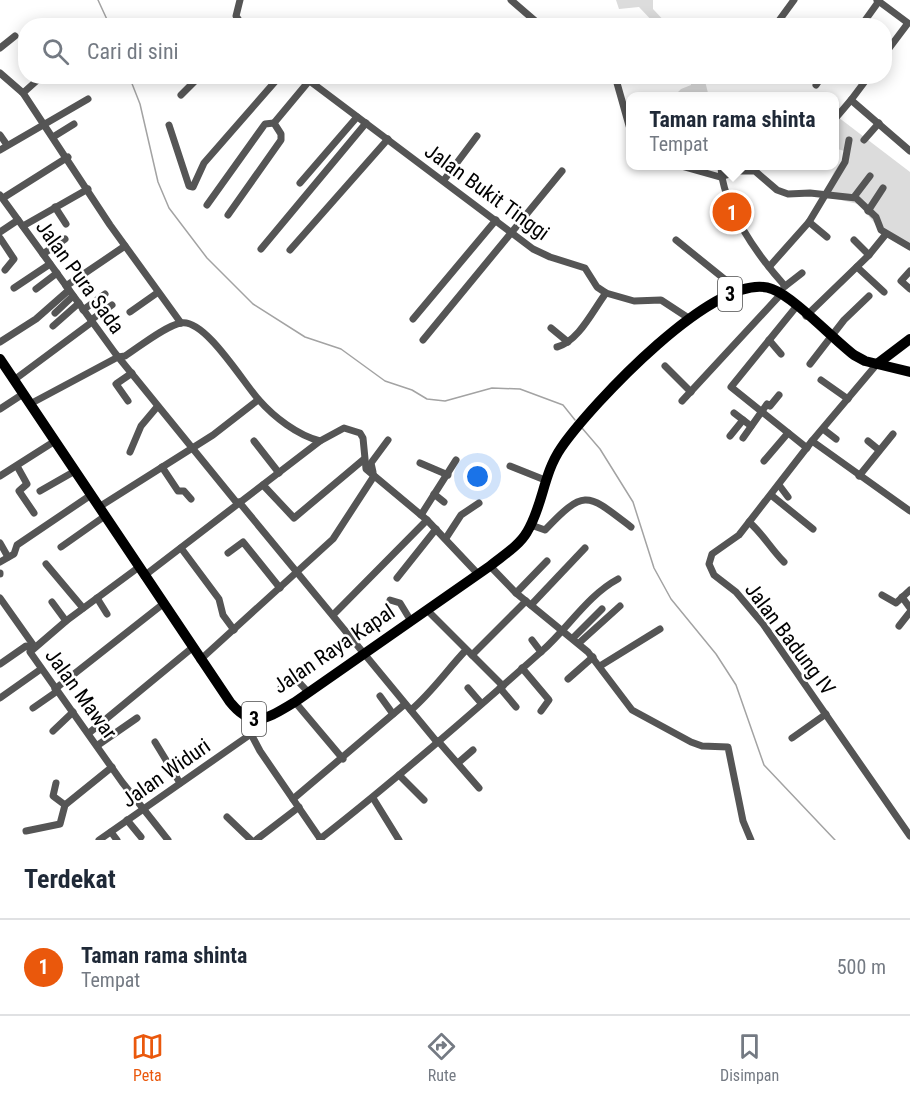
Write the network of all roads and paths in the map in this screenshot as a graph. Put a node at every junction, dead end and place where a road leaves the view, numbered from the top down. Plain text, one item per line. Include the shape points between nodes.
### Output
1 (240, 0) edge
2 (511, 0) edge
3 (794, 0) edge
4 (878, 1) edge
5 (237, 18) edge
6 (532, 18) edge
7 (781, 18) edge
8 (866, 18) edge
9 (909, 24) edge
10 (15, 36) dead end
11 (892, 46) edge
12 (0, 48) edge
13 (0, 73) edge
14 (33, 84) edge
15 (192, 84) edge
16 (273, 84) edge
17 (306, 84) edge
18 (316, 84) edge
19 (617, 84) edge
20 (863, 84) edge
21 (23, 93) junction
22 (181, 95) dead end
23 (88, 99) dead end
24 (851, 100) junction
25 (839, 114) edge
26 (626, 115) edge
27 (357, 117) junction
28 (274, 123) junction
29 (366, 123) junction
30 (879, 123) junction
31 (74, 124) dead end
32 (44, 125) junction
33 (169, 125) dead end
34 (0, 135) edge
35 (477, 136) dead end
36 (53, 137) junction
37 (387, 139) junction
38 (849, 140) dead end
39 (864, 140) dead end
40 (7, 145) junction
41 (0, 151) edge
42 (910, 151) edge
43 (68, 157) junction
44 (697, 170) edge
45 (721, 170) edge
46 (751, 170) edge
47 (762, 170) edge
48 (562, 171) dead end
49 (870, 176) dead end
50 (720, 177) junction
51 (444, 180) junction
52 (300, 183) dead end
53 (883, 188) dead end
54 (88, 189) junction
55 (825, 194) junction
56 (1, 196) edge
57 (854, 197) junction
58 (207, 205) dead end
59 (55, 207) junction
60 (868, 211) junction
61 (228, 215) dead end
62 (496, 220) junction
63 (809, 222) junction
64 (20, 223) junction
65 (66, 224) dead end
66 (0, 232) edge
67 (512, 233) junction
68 (886, 234) junction
69 (0, 237) edge
70 (827, 237) dead end
71 (65, 239) dead end
72 (676, 240) dead end
73 (854, 240) dead end
74 (125, 246) junction
75 (910, 247) edge
76 (261, 249) dead end
77 (290, 250) dead end
78 (43, 254) junction
79 (869, 255) junction
80 (51, 264) junction
81 (769, 267) junction
82 (857, 267) junction
83 (5, 270) dead end
84 (910, 271) edge
85 (57, 273) junction
86 (802, 273) dead end
87 (14, 288) dead end
88 (36, 289) dead end
89 (910, 289) edge
90 (70, 290) junction
91 (738, 290) junction
92 (781, 291) junction
93 (884, 292) dead end
94 (157, 293) junction
95 (606, 293) junction
96 (105, 294) dead end
97 (869, 296) dead end
98 (112, 305) dead end
99 (81, 306) junction
100 (796, 307) junction
101 (130, 312) dead end
102 (55, 313) dead end
103 (806, 316) junction
104 (413, 319) dead end
105 (690, 319) junction
106 (92, 321) junction
107 (181, 323) junction
108 (53, 326) dead end
109 (551, 328) dead end
110 (831, 336) junction
111 (910, 339) edge
112 (423, 340) dead end
113 (769, 340) junction
114 (0, 342) edge
115 (568, 342) junction
116 (557, 347) dead end
117 (899, 348) junction
118 (781, 354) dead end
119 (118, 357) junction
120 (0, 359) edge
121 (810, 364) dead end
122 (877, 364) junction
123 (665, 366) dead end
124 (904, 370) edge
125 (132, 373) junction
126 (14, 380) junction
127 (821, 380) dead end
128 (692, 392) junction
129 (23, 394) junction
130 (779, 395) dead end
131 (848, 399) junction
132 (258, 400) junction
133 (128, 401) dead end
134 (682, 401) dead end
135 (30, 404) junction
136 (157, 407) junction
137 (0, 409) edge
138 (761, 411) junction
139 (734, 413) dead end
140 (743, 420) junction
141 (751, 426) junction
142 (823, 429) junction
143 (788, 433) junction
144 (893, 434) dead end
145 (730, 436) dead end
146 (743, 438) dead end
147 (836, 439) dead end
148 (388, 440) dead end
149 (55, 441) junction
150 (254, 441) dead end
151 (320, 441) junction
152 (812, 441) junction
153 (868, 441) dead end
154 (190, 448) junction
155 (807, 448) junction
156 (879, 450) junction
157 (130, 452) dead end
158 (363, 460) junction
159 (456, 460) dead end
160 (764, 461) dead end
161 (420, 463) dead end
162 (17, 466) junction
163 (510, 466) dead end
164 (162, 467) junction
165 (75, 471) junction
166 (1, 473) edge
167 (279, 473) junction
168 (448, 475) junction
169 (859, 476) junction
170 (376, 478) junction
171 (545, 480) junction
172 (263, 485) junction
173 (779, 485) junction
174 (40, 491) dead end
175 (435, 494) junction
176 (91, 495) junction
177 (771, 495) junction
178 (788, 497) dead end
179 (191, 499) dead end
180 (444, 502) dead end
181 (238, 503) junction
182 (479, 503) dead end
183 (910, 511) edge
184 (102, 512) junction
185 (34, 513) dead end
186 (424, 518) junction
187 (749, 522) junction
188 (531, 525) junction
189 (631, 527) dead end
190 (813, 529) dead end
191 (436, 530) junction
192 (446, 538) junction
193 (0, 543) edge
194 (61, 548) dead end
195 (181, 548) junction
196 (585, 548) dead end
197 (228, 553) dead end
198 (8, 557) junction
199 (548, 561) dead end
200 (0, 562) edge
201 (784, 562) dead end
202 (46, 564) dead end
203 (490, 566) junction
204 (141, 572) junction
205 (297, 572) junction
206 (478, 574) junction
207 (397, 578) dead end
208 (618, 579) dead end
209 (280, 588) junction
210 (516, 593) junction
211 (905, 594) edge
212 (882, 595) dead end
213 (0, 598) edge
214 (97, 598) junction
215 (390, 600) dead end
216 (52, 602) dead end
217 (528, 603) junction
218 (163, 604) junction
219 (620, 606) dead end
220 (83, 608) junction
221 (602, 609) dead end
222 (427, 610) junction
223 (910, 610) edge
224 (107, 614) dead end
225 (333, 615) junction
226 (66, 621) junction
227 (411, 621) junction
228 (898, 626) dead end
229 (660, 629) dead end
230 (234, 630) junction
231 (565, 631) junction
232 (573, 638) junction
233 (532, 640) dead end
234 (579, 643) junction
235 (33, 648) junction
236 (192, 648) junction
237 (541, 652) junction
238 (364, 653) junction
239 (469, 653) junction
240 (593, 657) junction
241 (200, 660) junction
242 (0, 664) edge
243 (600, 666) junction
244 (522, 668) junction
245 (41, 669) junction
246 (568, 679) dead end
247 (501, 687) junction
248 (281, 688) dead end
249 (468, 688) dead end
250 (55, 690) junction
251 (308, 692) junction
252 (380, 696) dead end
253 (0, 698) edge
254 (295, 702) junction
255 (405, 704) junction
256 (481, 704) junction
257 (516, 707) dead end
258 (33, 708) dead end
259 (411, 710) junction
260 (541, 711) dead end
261 (73, 712) junction
262 (393, 714) junction
263 (826, 714) junction
264 (137, 718) dead end
265 (251, 718) junction
266 (53, 731) dead end
267 (89, 733) junction
268 (251, 734) junction
269 (792, 738) dead end
270 (155, 742) dead end
271 (437, 742) junction
272 (98, 745) junction
273 (473, 750) dead end
274 (343, 759) junction
275 (458, 763) junction
276 (112, 767) junction
277 (399, 775) junction
278 (56, 783) dead end
279 (180, 783) junction
280 (479, 788) dead end
281 (373, 798) junction
282 (293, 799) junction
283 (424, 800) dead end
284 (65, 805) junction
285 (299, 807) junction
286 (142, 810) junction
287 (227, 817) dead end
288 (127, 820) junction
289 (26, 831) dead end
290 (111, 832) junction
291 (910, 836) edge
292 (141, 837) dead end
293 (318, 839) edge
294 (99, 840) edge
295 (117, 840) edge
296 (168, 840) edge
297 (251, 840) edge
298 (256, 840) edge
299 (399, 840) edge
300 (751, 840) edge

1 - 5 street
2 - 6 street
3 - 7 street
4 - 8 street
4 - 9 street
9 - 11 street
10 - 12 street
13 - 21 street
14 - 21 street
15 - 22 street
16 - 33 street via 204,163 193,187 189,186
17 - 28 street
18 - 27 street, Jalan Bukit Tinggi
19 - 26 street
20 - 24 street
21 - 32 street
23 - 32 street
24 - 25 street
24 - 30 street
27 - 29 street, Jalan Bukit Tinggi
27 - 52 street
28 - 58 street via 265,124
28 - 61 street via 281,140
29 - 37 street, Jalan Bukit Tinggi
29 - 76 street
30 - 39 street
30 - 42 street
31 - 36 street
32 - 36 street
32 - 40 street
34 - 40 street
35 - 51 street
36 - 43 street
37 - 51 street, Jalan Bukit Tinggi
37 - 77 street
38 - 55 street via 844,162
40 - 41 street
43 - 54 street
43 - 56 street
44 - 50 street
45 - 50 street
46 - 50 street
47 - 55 street via 773,186 788,194
48 - 67 street
49 - 57 street
50 - 81 street via 727,198
51 - 62 street, Jalan Bukit Tinggi
53 - 60 street
54 - 59 street
54 - 74 street
55 - 57 street
55 - 63 street
56 - 64 street, Jalan Pura Sada
57 - 60 street
59 - 64 street
59 - 65 street
60 - 68 street
62 - 67 street, Jalan Bukit Tinggi
62 - 104 street
63 - 70 street
63 - 81 street
64 - 66 street
64 - 78 street, Jalan Pura Sada
67 - 95 street, Jalan Bukit Tinggi via 541,253 585,268 597,287
67 - 112 street
68 - 75 street
68 - 79 street
69 - 83 street via 14,259
71 - 78 street
72 - 91 street
73 - 79 street
74 - 90 street
74 - 94 street
78 - 80 street, Jalan Pura Sada
79 - 82 street
80 - 85 street, Jalan Pura Sada
80 - 87 street
81 - 92 street
82 - 93 street
82 - 103 street
84 - 89 street via 901,281
85 - 88 street
85 - 90 street, Jalan Pura Sada
86 - 92 street
90 - 99 street, Jalan Pura Sada
90 - 102 street
90 - 114 street via 36,319
91 - 92 highway, 3 via 761,286
91 - 105 highway, 3
92 - 100 highway
92 - 128 street
94 - 101 street
94 - 107 street
95 - 105 street via 634,301 662,300
95 - 115 street
96 - 99 street
97 - 110 street
98 - 106 street
99 - 106 street, Jalan Pura Sada
99 - 108 street
100 - 103 highway
100 - 113 street
103 - 110 highway
105 - 171 highway, Jalan Raya Kapal / 3 via 596,405 555,458
106 - 119 street, Jalan Pura Sada
106 - 126 street
107 - 119 street, Jalan Pura Sada
107 - 132 street via 191,325 213,342
109 - 115 street
110 - 121 street
110 - 122 highway via 854,355
111 - 117 highway
113 - 118 street
113 - 138 street via 730,387
115 - 116 street
117 - 122 highway
117 - 124 highway via 895,359
119 - 125 street
119 - 135 street
120 - 126 highway, 3
122 - 124 highway
122 - 131 street, Jalan Badung IV
123 - 128 street
125 - 133 street via 116,384
125 - 136 street
126 - 129 highway, 3
127 - 131 street
128 - 134 street
129 - 135 highway, 3
129 - 137 street
130 - 138 street
131 - 142 street, Jalan Badung IV
132 - 151 street via 283,421
132 - 154 street
135 - 149 highway, 3
136 - 154 street
136 - 157 street via 141,426
138 - 141 street
138 - 143 street
139 - 140 street
140 - 141 street
140 - 145 street
141 - 146 street
142 - 147 street
142 - 152 street, Jalan Badung IV
143 - 155 street
143 - 160 street
144 - 156 street
148 - 170 street via 369,466 381,477
149 - 162 street
149 - 165 highway, 3
150 - 167 street
151 - 158 street via 344,428 353,429 363,438
151 - 167 street, Jalan Mawar
152 - 155 street, Jalan Badung IV
152 - 169 street
153 - 156 street
154 - 164 street
154 - 181 street
155 - 173 street, Jalan Badung IV
156 - 169 street
158 - 170 street
158 - 172 street via 294,518
159 - 168 street
161 - 168 street
162 - 166 street
162 - 185 street via 27,484 19,490
163 - 171 street
164 - 179 street via 176,489
164 - 184 street
165 - 174 street
165 - 176 highway, 3
167 - 172 street, Jalan Mawar
168 - 175 street
169 - 183 street
170 - 186 street
170 - 205 street via 336,535
171 - 188 highway, Jalan Raya Kapal / 3
172 - 181 street, Jalan Mawar
173 - 177 street, Jalan Badung IV
173 - 178 street
175 - 180 street
175 - 186 street
176 - 184 highway, 3
176 - 198 street via 17,545
177 - 187 street, Jalan Badung IV
177 - 190 street
181 - 195 street, Jalan Mawar
181 - 205 street
182 - 192 street via 461,515
184 - 194 street
184 - 204 highway, 3
186 - 191 street
186 - 225 street
187 - 201 street
187 - 263 street, Jalan Badung IV via 731,542 715,551 709,560 712,572 736,592 763,624
188 - 189 street via 544,530 569,505 589,499
188 - 203 highway, Jalan Raya Kapal / 3 via 519,542
191 - 192 street
191 - 207 street
192 - 206 street
193 - 198 street
195 - 204 street, Jalan Mawar
195 - 230 street via 219,599
196 - 217 street
197 - 209 street via 243,542
198 - 200 street
199 - 210 street
202 - 220 street
203 - 206 highway, Jalan Raya Kapal / 3
203 - 210 street
204 - 214 street, Jalan Mawar
204 - 218 highway, 3
205 - 209 street
205 - 225 street
206 - 222 highway, Jalan Raya Kapal / 3
208 - 231 street via 600,590
209 - 230 street
210 - 217 street
211 - 212 street via 896,603
211 - 223 street
213 - 235 street
214 - 220 street, Jalan Mawar
214 - 224 street
215 - 227 street via 400,603
216 - 226 street
217 - 231 street
217 - 239 street
218 - 236 highway, 3
218 - 250 street
219 - 234 street
220 - 226 street, Jalan Mawar
221 - 232 street
222 - 227 highway, Jalan Raya Kapal / 3
222 - 239 street
223 - 228 street
225 - 238 street
226 - 235 street, Jalan Mawar
227 - 238 highway, Jalan Raya Kapal / 3
229 - 243 street
230 - 241 street
231 - 232 street
231 - 237 street
232 - 234 street
233 - 237 street
234 - 240 street
235 - 242 street via 26,646
235 - 245 street, Jalan Mawar via 30,652
236 - 241 highway, 3
236 - 267 street
237 - 244 street
238 - 251 highway, Jalan Raya Kapal / 3
238 - 255 street
239 - 247 street
239 - 259 street via 453,663
240 - 243 street
240 - 246 street
241 - 265 highway, 3 via 234,707
243 - 300 street via 625,705 659,727 702,746 728,747 743,821
244 - 247 street
244 - 260 street via 549,700
245 - 250 street, Jalan Mawar
245 - 253 street
247 - 256 street
247 - 257 street
248 - 251 street via 296,679
249 - 256 street
250 - 258 street
250 - 261 street, Jalan Mawar
251 - 254 highway, Jalan Raya Kapal / 3
252 - 262 street
254 - 265 highway, Jalan Raya Kapal / 3 via 264,719
254 - 274 street
255 - 259 street
255 - 262 street
256 - 271 street
259 - 271 street
261 - 266 street
261 - 267 street, Jalan Mawar
262 - 274 street
263 - 269 street
263 - 291 street, Jalan Badung IV
264 - 272 street
265 - 268 street
267 - 272 street, Jalan Mawar
268 - 279 street, Jalan Widuri
268 - 282 street
270 - 279 street
271 - 275 street
271 - 277 street
272 - 276 street, Jalan Mawar
273 - 275 street
274 - 282 street
275 - 280 street
276 - 284 street
276 - 286 street, Jalan Mawar
277 - 281 street
277 - 283 street
278 - 284 street via 53,795
279 - 286 street, Jalan Widuri
281 - 293 street
281 - 299 street
282 - 285 street
284 - 289 street via 60,824
285 - 293 street
285 - 298 street
286 - 288 street, Jalan Widuri
286 - 296 street, Jalan Mawar
287 - 297 street
288 - 290 street, Jalan Widuri
288 - 292 street
290 - 294 street, Jalan Widuri
290 - 295 street

